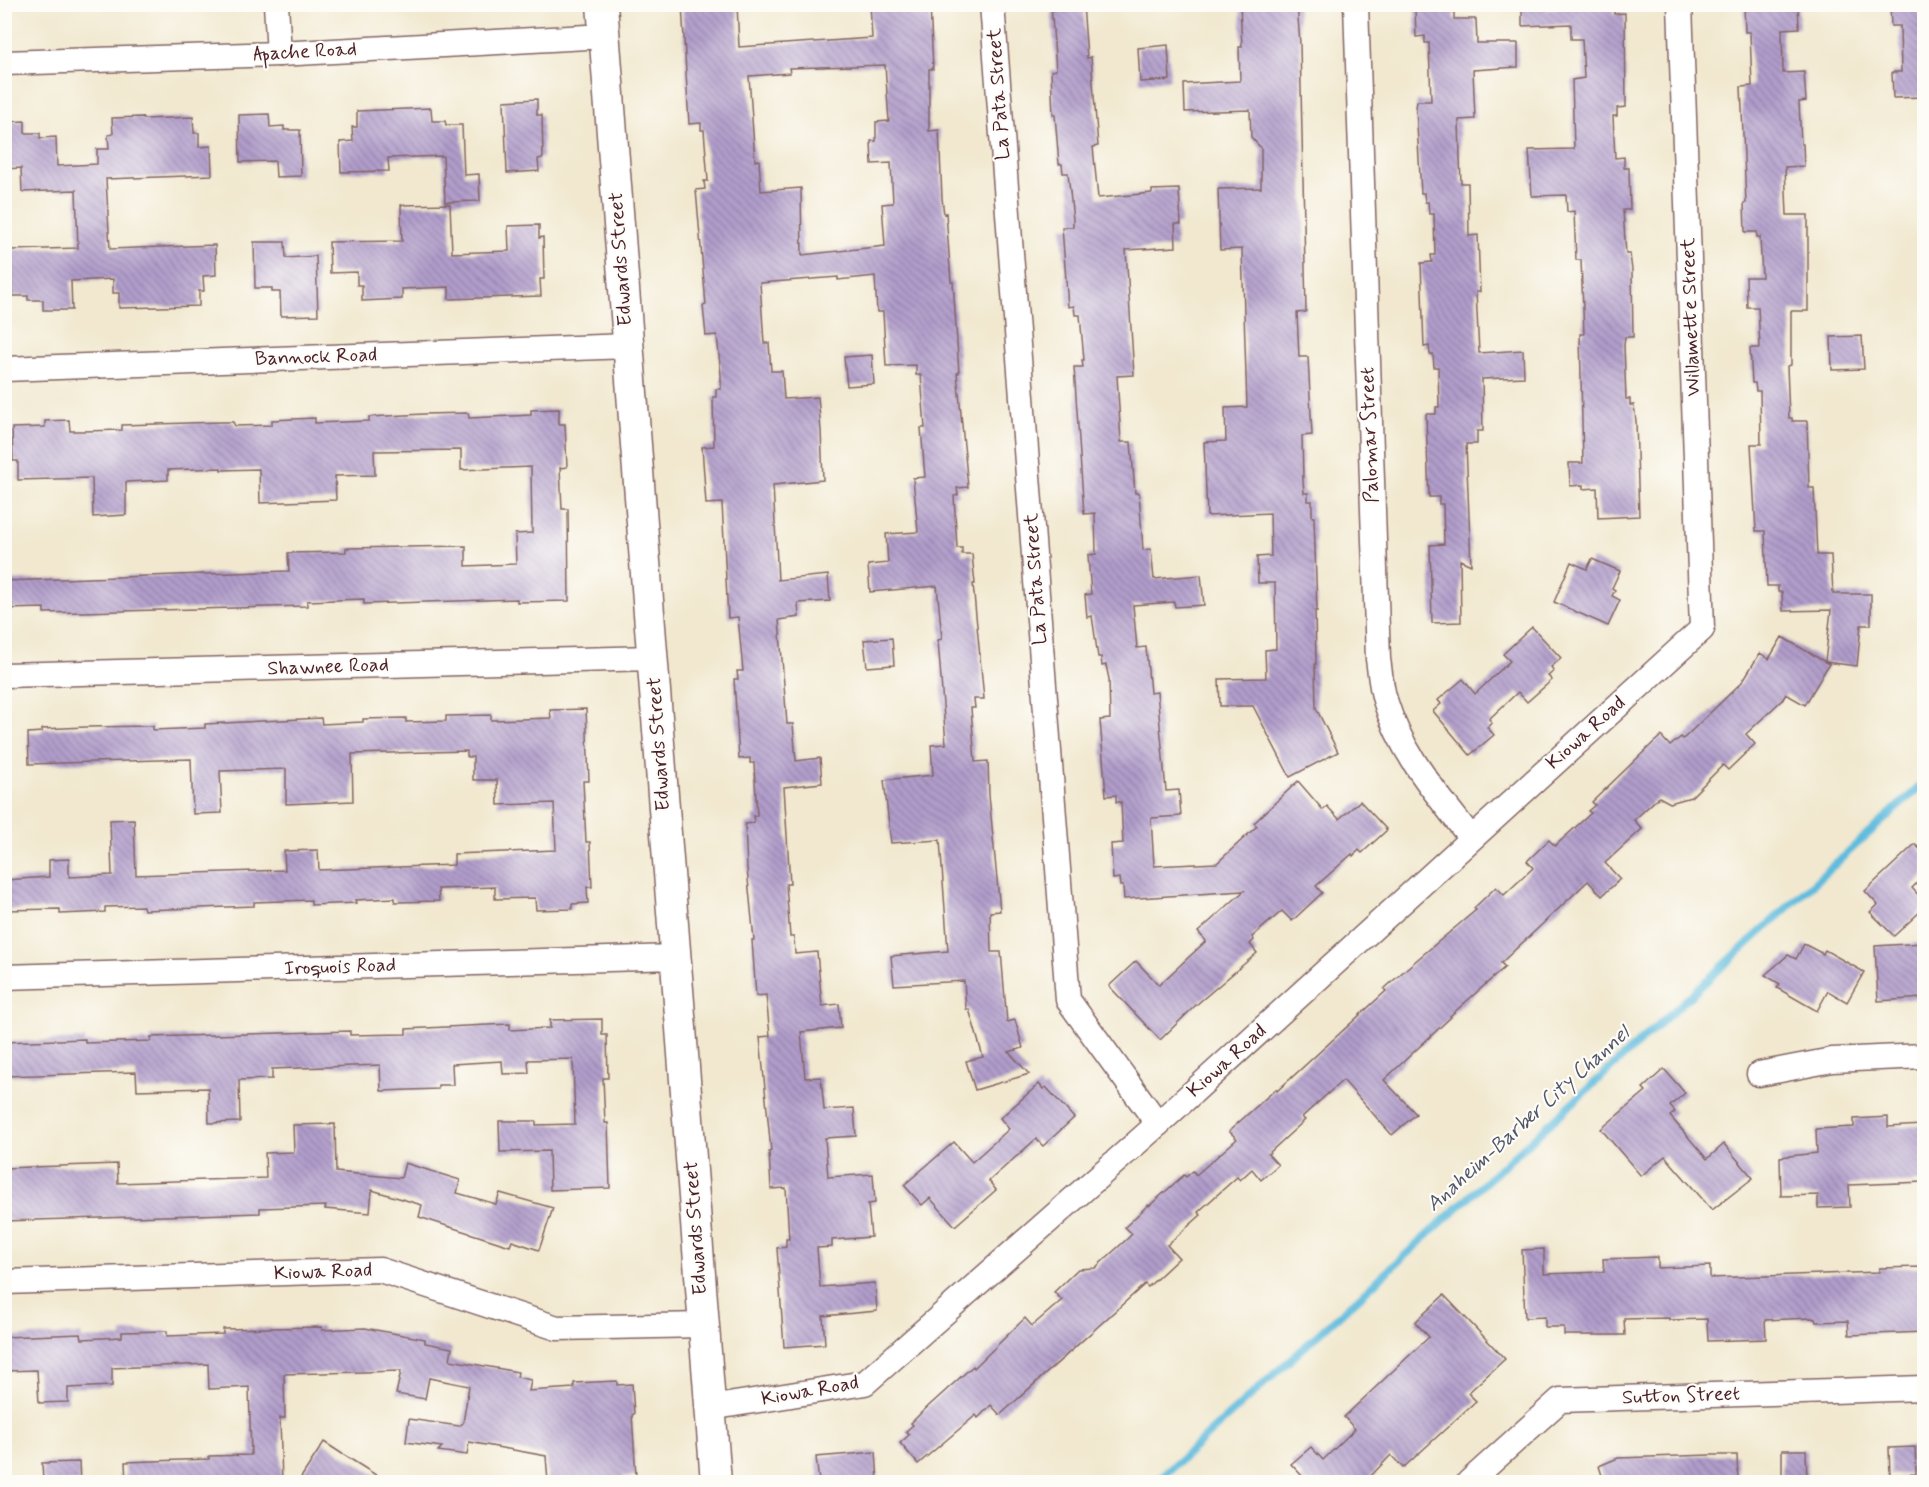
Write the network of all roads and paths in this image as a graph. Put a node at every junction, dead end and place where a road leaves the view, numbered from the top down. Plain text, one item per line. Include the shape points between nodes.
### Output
1 (276, 4) edge
2 (602, 4) edge
3 (992, 4) edge
4 (1356, 4) edge
5 (1680, 4) edge
6 (605, 36) junction
7 (279, 54) junction
8 (4, 63) edge
9 (628, 346) junction
10 (4, 369) edge
11 (1702, 628) joint
12 (652, 658) junction
13 (4, 675) edge
14 (1471, 838) junction
15 (675, 957) junction
16 (4, 977) edge
17 (1924, 1056) edge
18 (1759, 1074) dead end
19 (1158, 1124) junction
20 (4, 1282) edge
21 (704, 1324) junction
22 (1924, 1388) edge
23 (710, 1408) junction
24 (716, 1482) edge
25 (1469, 1482) edge

1 - 7 street
2 - 6 street, Edwards Street
3 - 19 street, La Pata Street via 1068,1000
4 - 14 street, Palomar Street via 1378,659 1384,699 1401,740 1414,765
5 - 11 street, Willamette Street
6 - 7 street, Apache Road
6 - 9 street, Edwards Street
7 - 8 street, Apache Road
9 - 10 street, Bannock Road
9 - 12 street, Edwards Street
11 - 14 street, Kiowa Road
12 - 13 street, Shawnee Road
12 - 15 street, Edwards Street
14 - 19 street, Kiowa Road
15 - 16 street, Iroquois Road
15 - 21 street, Edwards Street
17 - 18 street via 1832,1060
19 - 23 street, Kiowa Road via 865,1383
20 - 21 street, Kiowa Road via 381,1270 557,1328
21 - 23 street, Edwards Street
22 - 25 street, Sutton Street via 1560,1400
23 - 24 street, Edwards Street

